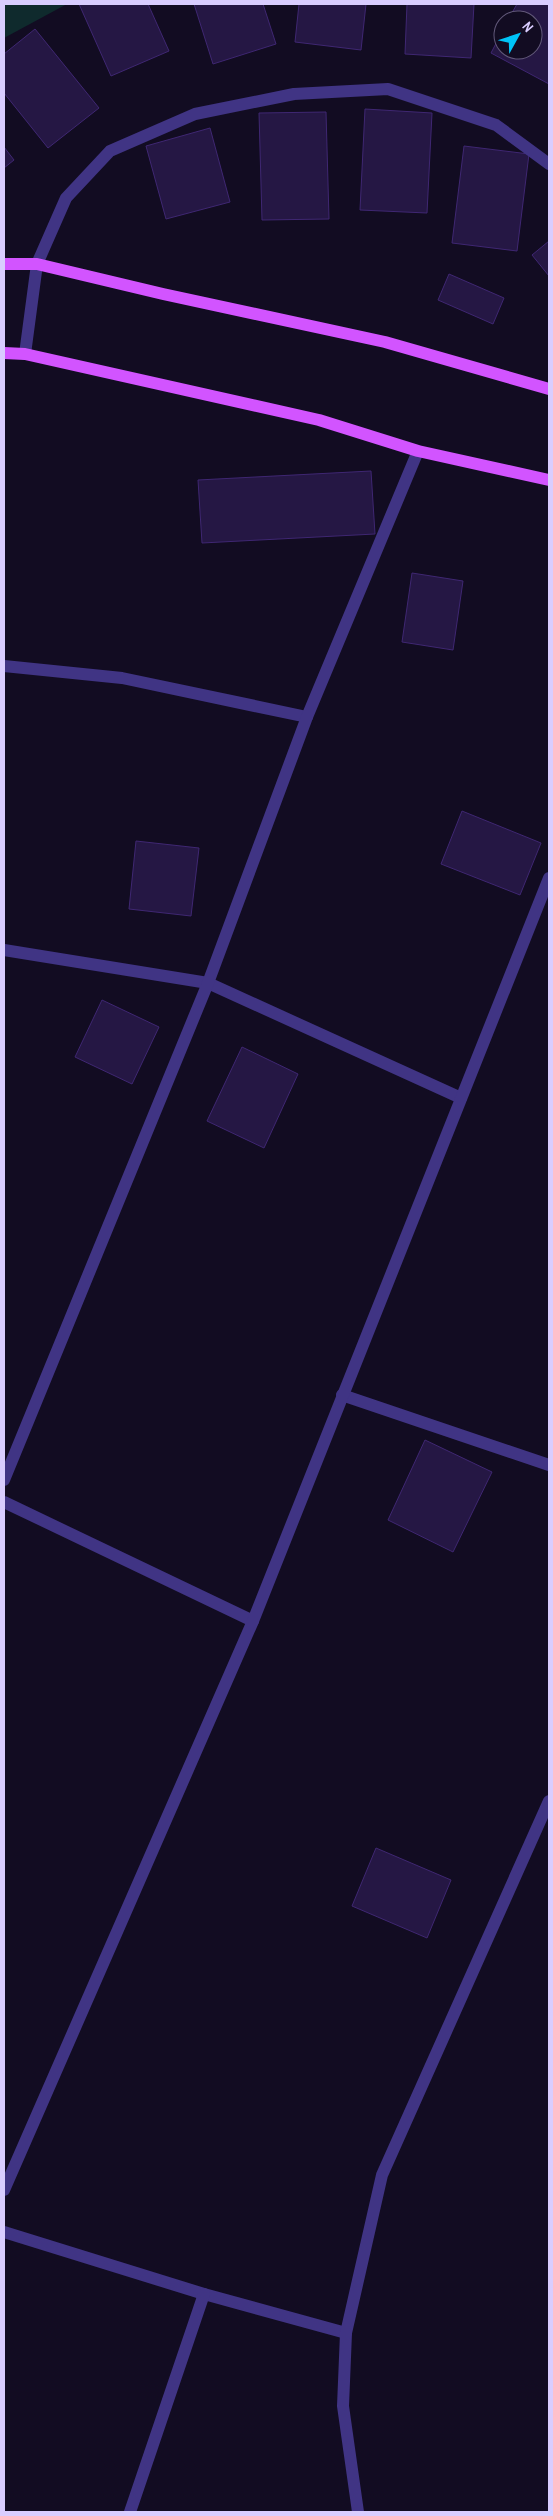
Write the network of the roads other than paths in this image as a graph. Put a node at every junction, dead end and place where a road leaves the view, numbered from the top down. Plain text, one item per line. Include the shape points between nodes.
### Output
1 (549, 164) edge
2 (4, 264) edge
3 (37, 264) junction
4 (4, 353) edge
5 (25, 354) junction
6 (549, 389) edge
7 (418, 451) junction
8 (549, 480) edge
9 (4, 666) edge
10 (307, 717) junction
11 (549, 878) edge
12 (4, 950) edge
13 (208, 984) junction
14 (461, 1098) junction
15 (342, 1395) junction
16 (9, 1452) edge
17 (549, 1465) edge
18 (4, 1480) edge
19 (4, 1502) edge
20 (252, 1621) junction
21 (549, 1801) edge
22 (4, 2190) edge
23 (4, 2232) edge
24 (204, 2294) junction
25 (346, 2333) junction
26 (130, 2512) edge
27 (358, 2512) edge

1 - 3 street via 496,125 388,89 285,95 195,114 110,152 66,198
2 - 3 main road
3 - 5 street
3 - 6 main road via 385,342
4 - 5 main road
5 - 7 main road via 319,420
7 - 8 main road
7 - 10 street
9 - 10 street via 122,678
10 - 13 street
11 - 14 street
12 - 13 street
13 - 14 street
13 - 16 street
14 - 15 street
15 - 17 street
15 - 20 street
16 - 18 street
19 - 20 street
20 - 22 street
21 - 25 street via 382,2175
23 - 24 street
24 - 25 street
24 - 26 street
25 - 27 street via 342,2406

